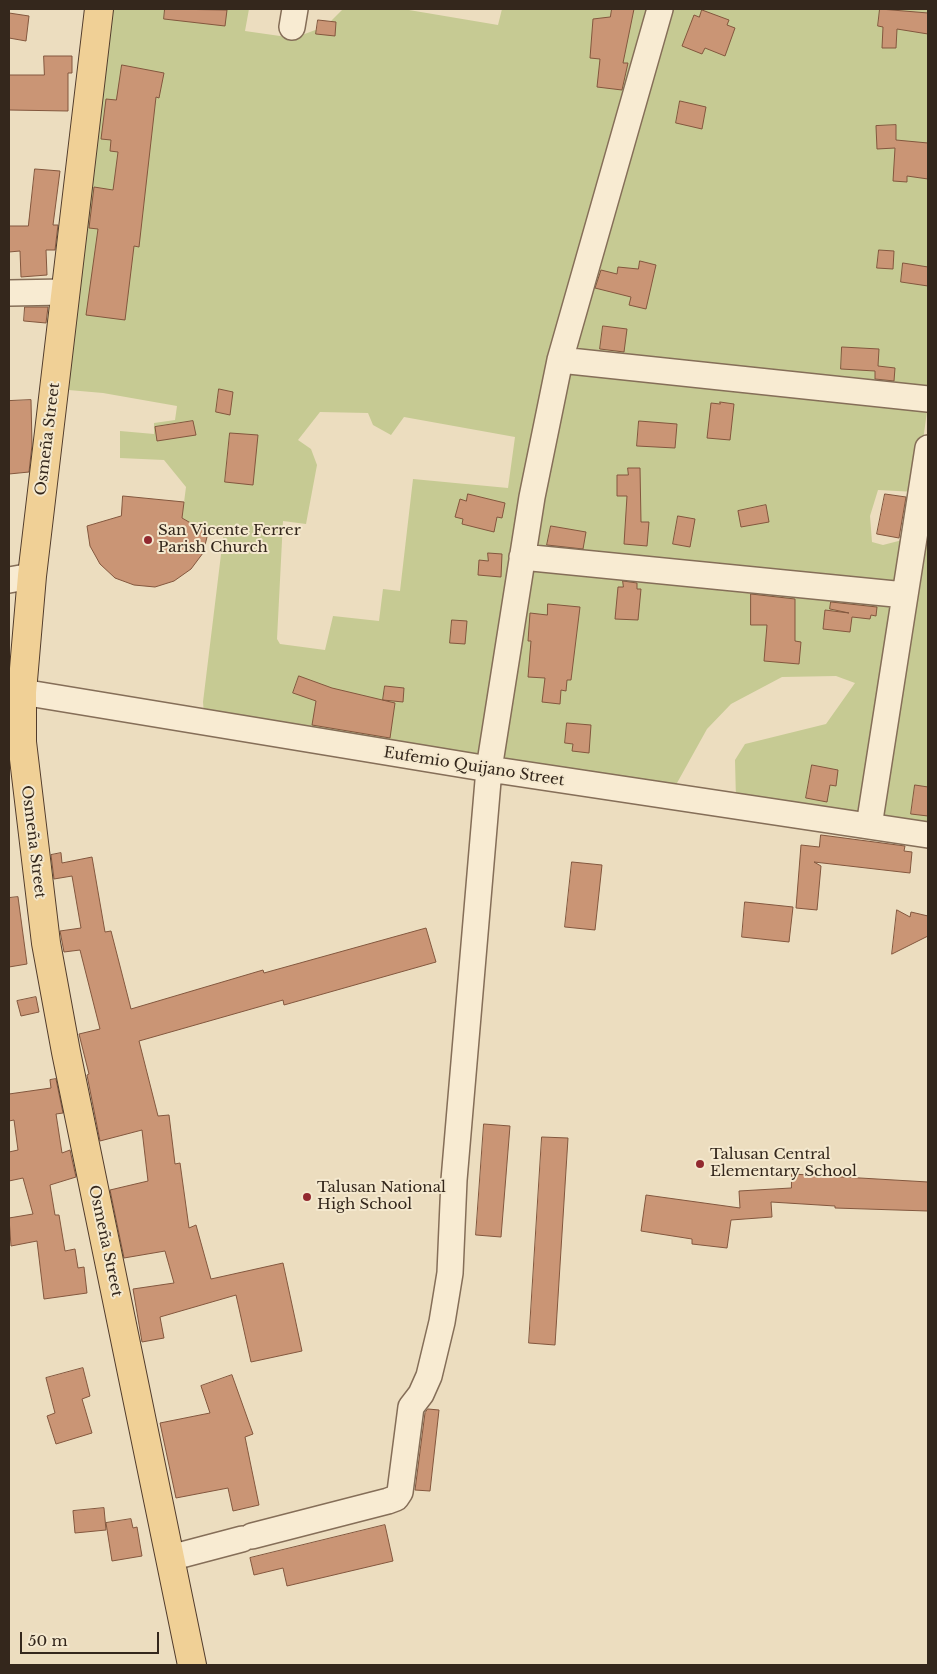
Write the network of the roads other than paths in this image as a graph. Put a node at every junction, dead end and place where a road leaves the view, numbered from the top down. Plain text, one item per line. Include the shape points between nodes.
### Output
1 (99, 9) edge
2 (660, 9) edge
3 (65, 292) junction
4 (9, 293) edge
5 (560, 360) junction
6 (928, 399) edge
7 (928, 448) edge
8 (924, 497) edge
9 (522, 557) junction
10 (20, 578) edge
11 (905, 595) junction
12 (18, 677) edge
13 (489, 769) junction
14 (869, 826) junction
15 (928, 835) edge
16 (170, 1558) junction
17 (192, 1665) edge

1 - 3 main road, Osmeña Street
2 - 5 street
3 - 4 street
3 - 10 main road, Osmeña Street
5 - 6 street
5 - 9 street
7 - 8 street
8 - 11 street
9 - 11 street
9 - 13 street
10 - 12 main road, Osmeña Street
11 - 14 street
12 - 13 street, Eufemio Quijano Street
12 - 16 main road, Osmeña Street via 27,795 46,943
13 - 14 street, Eufemio Quijano Street
13 - 16 street via 454,1180 450,1273 429,1376 421,1394 410,1407 399,1495 388,1501
14 - 15 street, Eufemio Quijano Street
16 - 17 main road, Osmeña Street

